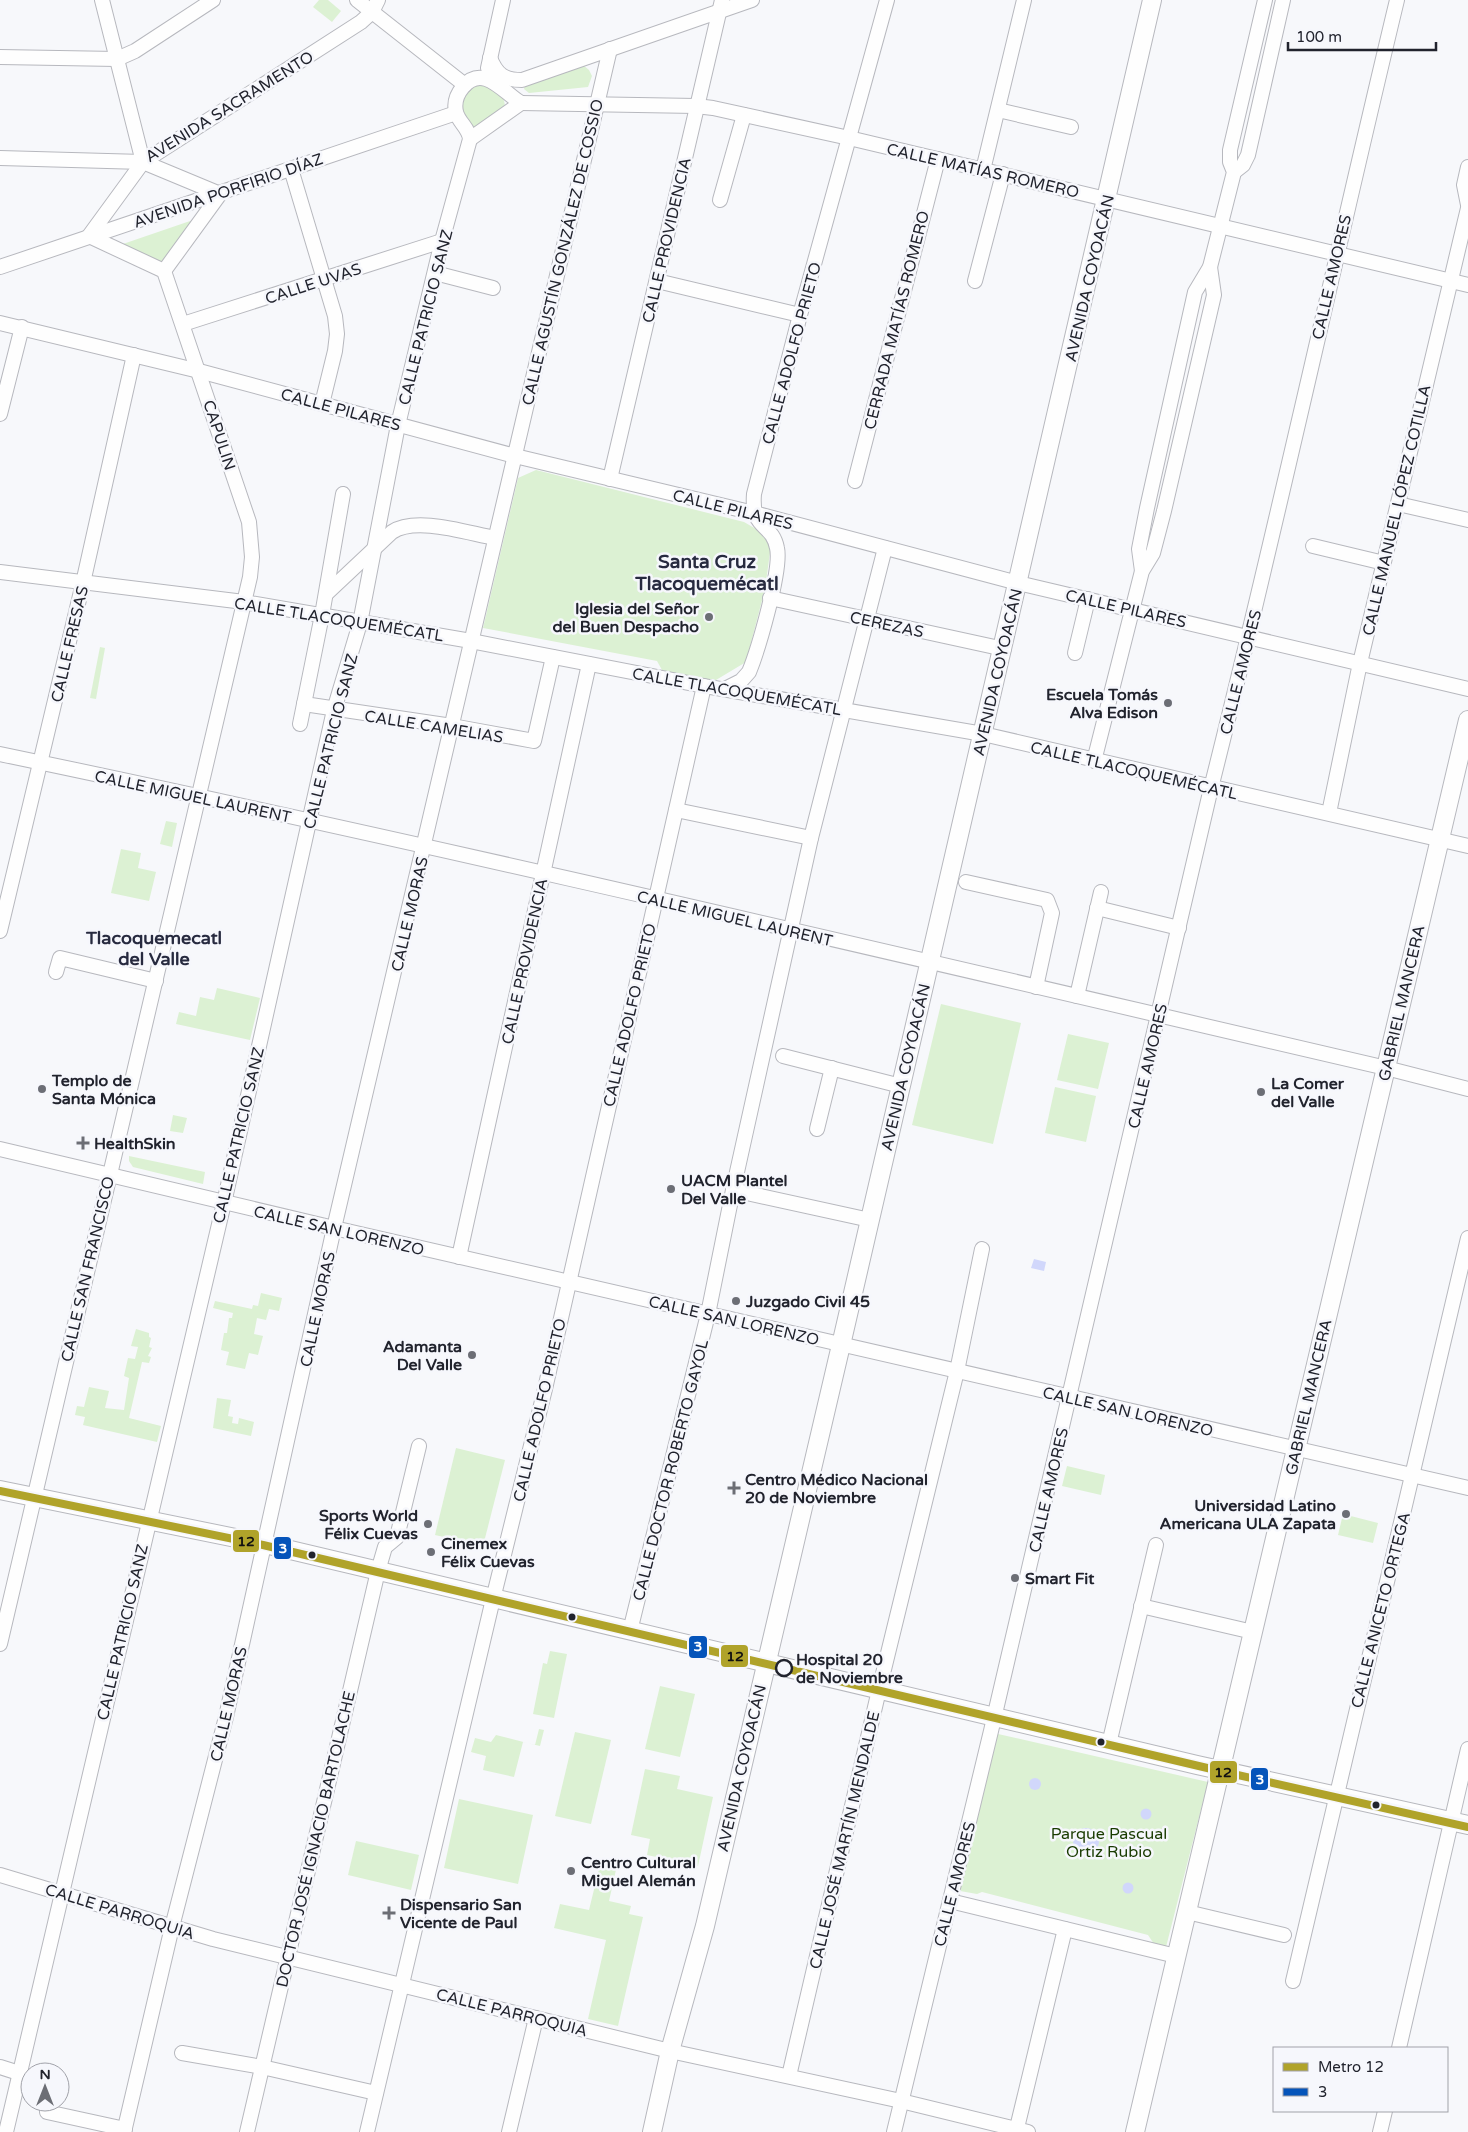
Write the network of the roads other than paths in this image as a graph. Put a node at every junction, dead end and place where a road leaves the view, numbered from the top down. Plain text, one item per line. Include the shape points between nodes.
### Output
1 (102, 0) edge
2 (213, 0) edge
3 (357, 0) edge
4 (503, 0) edge
5 (752, 0) edge
6 (887, 0) edge
7 (1024, 0) edge
8 (1152, 0) edge
9 (1265, 0) edge
10 (1283, 0) edge
11 (1397, 0) edge
12 (375, 6) edge
13 (721, 6) edge
14 (610, 49) junction
15 (0, 57) edge
16 (490, 58) junction
17 (117, 59) junction
18 (485, 79) junction
19 (465, 85) junction
20 (521, 104) junction
21 (597, 104) junction
22 (696, 106) junction
23 (998, 110) junction
24 (456, 113) junction
25 (744, 115) junction
26 (1071, 127) dead end
27 (850, 138) junction
28 (470, 139) junction
29 (0, 158) edge
30 (938, 159) junction
31 (143, 162) junction
32 (1468, 167) edge
33 (291, 170) junction
34 (983, 170) junction
35 (1234, 172) junction
36 (1003, 174) junction
37 (220, 194) junction
38 (1106, 199) junction
39 (720, 200) dead end
40 (1468, 207) edge
41 (1221, 226) junction
42 (89, 236) junction
43 (442, 241) junction
44 (1336, 254) junction
45 (0, 267) edge
46 (1210, 267) junction
47 (164, 271) junction
48 (435, 274) junction
49 (323, 279) junction
50 (1450, 280) junction
51 (657, 281) junction
52 (975, 281) dead end
53 (1468, 285) edge
54 (493, 288) dead end
55 (800, 315) junction
56 (0, 323) edge
57 (183, 324) junction
58 (22, 328) junction
59 (1187, 329) junction
60 (1205, 333) junction
61 (134, 356) junction
62 (199, 370) junction
63 (322, 404) junction
64 (0, 414) edge
65 (398, 425) junction
66 (1165, 426) junction
67 (1183, 430) junction
68 (515, 456) junction
69 (610, 480) junction
70 (855, 481) dead end
71 (343, 494) dead end
72 (1398, 504) junction
73 (1147, 508) junction
74 (1164, 511) junction
75 (754, 513) junction
76 (1468, 520) edge
77 (494, 538) junction
78 (1313, 546) dead end
79 (885, 548) junction
80 (373, 549) junction
81 (1384, 563) junction
82 (1142, 571) junction
83 (0, 572) edge
84 (83, 583) junction
85 (1018, 583) junction
86 (326, 594) junction
87 (770, 598) junction
88 (1088, 600) junction
89 (244, 602) junction
90 (1132, 610) junction
91 (322, 615) junction
92 (866, 619) junction
93 (360, 623) junction
94 (1249, 637) junction
95 (471, 641) junction
96 (1004, 649) junction
97 (1075, 653) dead end
98 (553, 657) junction
99 (1360, 663) junction
100 (589, 664) junction
101 (745, 678) junction
102 (704, 686) junction
103 (725, 689) junction
104 (1468, 689) edge
105 (748, 692) junction
106 (304, 704) junction
107 (844, 709) junction
108 (334, 710) junction
109 (1468, 720) edge
110 (300, 724) dead end
111 (452, 726) junction
112 (983, 734) junction
113 (0, 754) edge
114 (1094, 761) junction
115 (41, 763) junction
116 (1211, 788) junction
117 (198, 798) junction
118 (676, 810) junction
119 (1329, 813) junction
120 (311, 822) junction
121 (811, 838) junction
122 (1439, 839) junction
123 (1468, 846) edge
124 (425, 847) junction
125 (543, 874) junction
126 (966, 882) dead end
127 (1101, 892) dead end
128 (655, 900) junction
129 (1097, 908) junction
130 (1, 925) edge
131 (1179, 928) junction
132 (790, 930) junction
133 (929, 962) junction
134 (56, 972) dead end
135 (156, 980) junction
136 (1036, 987) junction
137 (1076, 996) junction
138 (1159, 1015) junction
139 (783, 1056) dead end
140 (832, 1068) junction
141 (1386, 1068) junction
142 (901, 1086) junction
143 (1468, 1089) edge
144 (817, 1129) dead end
145 (0, 1149) edge
146 (109, 1174) junction
147 (733, 1190) junction
148 (224, 1203) junction
149 (870, 1220) junction
150 (334, 1228) junction
151 (1468, 1238) edge
152 (982, 1249) dead end
153 (459, 1257) junction
154 (569, 1282) junction
155 (708, 1314) junction
156 (841, 1345) junction
157 (957, 1371) junction
158 (1069, 1397) junction
159 (419, 1446) dead end
160 (1296, 1449) junction
161 (1412, 1476) junction
162 (1468, 1488) edge
163 (0, 1490) edge
164 (35, 1496) junction
165 (149, 1520) junction
166 (264, 1544) junction
167 (1156, 1544) dead end
168 (378, 1571) junction
169 (492, 1599) junction
170 (1142, 1606) junction
171 (630, 1631) junction
172 (1253, 1632) junction
173 (0, 1644) edge
174 (765, 1663) junction
175 (879, 1690) junction
176 (994, 1717) junction
177 (1109, 1744) junction
178 (1468, 1749) edge
179 (1220, 1770) junction
180 (1335, 1795) junction
181 (1450, 1821) junction
182 (1468, 1825) edge
183 (0, 1875) edge
184 (61, 1893) junction
185 (950, 1901) junction
186 (1187, 1912) junction
187 (172, 1927) junction
188 (1065, 1928) junction
189 (1284, 1935) dead end
190 (1176, 1956) junction
191 (287, 1957) junction
192 (1293, 1981) dead end
193 (401, 1985) junction
194 (536, 2018) junction
195 (1399, 2047) edge
196 (670, 2051) junction
197 (182, 2053) dead end
198 (23, 2062) edge
199 (0, 2067) edge
200 (262, 2067) junction
201 (20, 2073) joint
202 (789, 2076) junction
203 (376, 2093) junction
204 (901, 2101) junction
205 (47, 2112) dead end
206 (1384, 2112) edge
207 (124, 2131) edge
208 (1020, 2131) edge
209 (6, 2132) edge
210 (247, 2132) edge
211 (366, 2132) edge
212 (509, 2132) edge
213 (652, 2132) edge
214 (894, 2132) edge
215 (1135, 2132) edge
216 (1380, 2132) edge

1 - 17 street
2 - 17 street via 135,51
3 - 12 street
4 - 16 street
5 - 13 street
6 - 27 street, CALLE ADOLFO PRIETO
7 - 23 street
8 - 38 main road, AVENIDA COYOACÁN
9 - 35 street via 1230,150
10 - 35 street via 1248,155
11 - 44 street, CALLE AMORES
12 - 19 street
12 - 31 street, AVENIDA SACRAMENTO via 361,22
13 - 14 street
13 - 22 street, CALLE PROVIDENCIA
14 - 16 street via 522,80 502,76
14 - 21 street, CALLE AGUSTÍN GONZÁLEZ DE COSSIO
15 - 17 street
16 - 18 street
17 - 31 street
18 - 19 street via 474,79
18 - 20 street via 499,84
19 - 24 street via 458,93
20 - 21 street, CALLE MATÍAS ROMERO
20 - 28 street
21 - 22 street, CALLE MATÍAS ROMERO
21 - 68 street, CALLE AGUSTÍN GONZÁLEZ DE COSSIO
22 - 25 street, CALLE MATÍAS ROMERO
22 - 51 street, CALLE PROVIDENCIA
23 - 26 street
23 - 34 street
24 - 28 street via 469,131
24 - 33 street, AVENIDA PORFIRIO DÍAZ
25 - 27 street, CALLE MATÍAS ROMERO
25 - 39 street
27 - 30 street, CALLE MATÍAS ROMERO
27 - 55 street, CALLE ADOLFO PRIETO
28 - 43 street, CALLE PATRICIO SANZ
29 - 31 street, AVENIDA SACRAMENTO
30 - 34 street, CALLE MATÍAS ROMERO
30 - 70 street, CERRADA MATÍAS ROMERO
31 - 37 street
31 - 42 street
32 - 40 street, CALLE MANUEL LÓPEZ COTILLA via 1464,185
33 - 37 street, AVENIDA PORFIRIO DÍAZ
33 - 49 street
34 - 36 street, CALLE MATÍAS ROMERO
35 - 41 street
36 - 38 street, CALLE MATÍAS ROMERO
36 - 52 street
37 - 42 street, AVENIDA PORFIRIO DÍAZ
37 - 47 street
38 - 41 street, CALLE MATÍAS ROMERO
38 - 85 main road, AVENIDA COYOACÁN
40 - 50 street, CALLE MANUEL LÓPEZ COTILLA
41 - 44 street, CALLE MATÍAS ROMERO
41 - 46 street
42 - 45 street, AVENIDA PORFIRIO DÍAZ
42 - 47 street
43 - 48 street, CALLE PATRICIO SANZ
43 - 49 street, CALLE UVAS
44 - 50 street, CALLE MATÍAS ROMERO
44 - 94 street, CALLE AMORES
46 - 59 street via 1195,292
46 - 60 street via 1214,295
47 - 57 street, CAPULIN
48 - 54 street
48 - 65 street, CALLE PATRICIO SANZ
49 - 57 street, CALLE UVAS
49 - 63 street via 335,316 337,334
50 - 53 street, CALLE MATÍAS ROMERO
50 - 72 street, CALLE MANUEL LÓPEZ COTILLA
51 - 55 street
51 - 69 street, CALLE PROVIDENCIA
55 - 75 street, CALLE ADOLFO PRIETO via 754,494
56 - 58 street, CALLE PILARES
57 - 62 street, CAPULIN
58 - 61 street, CALLE PILARES
58 - 64 street
59 - 60 street
59 - 66 street
60 - 67 street
61 - 62 street, CALLE PILARES
61 - 84 street, CALLE FRESAS
62 - 63 street, CALLE PILARES
62 - 89 street, CAPULIN via 249,522 252,557
63 - 65 street, CALLE PILARES
65 - 68 street, CALLE PILARES
65 - 80 street, CALLE PATRICIO SANZ
66 - 67 street
66 - 73 street
67 - 74 street
68 - 69 street, CALLE PILARES
68 - 77 street, CALLE MORAS
69 - 75 street, CALLE PILARES
71 - 86 street
72 - 76 street
72 - 81 street, CALLE MANUEL LÓPEZ COTILLA
73 - 74 street
73 - 82 street via 1140,549
74 - 82 street via 1153,553
75 - 79 street, CALLE PILARES
75 - 87 street via 778,549
77 - 80 street via 410,525 397,529
77 - 95 street, CALLE MORAS
78 - 81 street
79 - 85 street, CALLE PILARES
79 - 92 street, CALLE DOCTOR ROBERTO GAYOL
80 - 86 street
80 - 93 street, CALLE PATRICIO SANZ
81 - 99 street, CALLE MANUEL LÓPEZ COTILLA
82 - 90 street
83 - 84 street, CALLE TLACOQUEMÉCATL
84 - 89 street, CALLE TLACOQUEMÉCATL
84 - 115 street, CALLE FRESAS
85 - 88 street, CALLE PILARES
85 - 96 main road, AVENIDA COYOACÁN
86 - 91 street
87 - 92 street, CEREZAS
87 - 101 street via 752,664
88 - 90 street, CALLE PILARES
88 - 97 street
89 - 91 street, CALLE TLACOQUEMÉCATL
89 - 117 street, CALLE SAN FRANCISCO
90 - 94 street, CALLE PILARES
90 - 114 street
91 - 93 street, CALLE TLACOQUEMÉCATL
91 - 106 street
92 - 96 street, CEREZAS
92 - 107 street, CALLE DOCTOR ROBERTO GAYOL
93 - 95 street, CALLE TLACOQUEMÉCATL
93 - 108 street, CALLE PATRICIO SANZ
94 - 99 street, CALLE PILARES
94 - 116 street, CALLE AMORES
95 - 98 street, CALLE TLACOQUEMÉCATL
95 - 111 street, CALLE MORAS
96 - 112 main road, AVENIDA COYOACÁN
98 - 100 street, CALLE TLACOQUEMÉCATL
98 - 111 street, CALLE CAMELIAS via 534,742
99 - 104 street, CALLE PILARES
99 - 119 street, CALLE MANUEL LÓPEZ COTILLA
100 - 102 street, CALLE TLACOQUEMÉCATL
100 - 125 street, CALLE PROVIDENCIA
101 - 103 street
101 - 105 street
102 - 103 street, CALLE TLACOQUEMÉCATL
102 - 118 street, CALLE ADOLFO PRIETO
103 - 105 street, CALLE TLACOQUEMÉCATL
105 - 107 street, CALLE TLACOQUEMÉCATL
106 - 108 street, CALLE CAMELIAS
106 - 110 street
107 - 112 street, CALLE TLACOQUEMÉCATL
107 - 121 street, CALLE DOCTOR ROBERTO GAYOL
108 - 111 street, CALLE CAMELIAS
108 - 120 street, CALLE PATRICIO SANZ
109 - 122 main road, GABRIEL MANCERA
111 - 124 street, CALLE MORAS
112 - 114 street, CALLE TLACOQUEMÉCATL
112 - 133 main road, AVENIDA COYOACÁN
113 - 115 street, CALLE MIGUEL LAURENT
114 - 116 street, CALLE TLACOQUEMÉCATL
115 - 117 street, CALLE MIGUEL LAURENT
115 - 130 street, CALLE FRESAS
116 - 119 street, CALLE TLACOQUEMÉCATL
116 - 131 street, CALLE AMORES
117 - 120 street, CALLE MIGUEL LAURENT
117 - 135 street, CALLE SAN FRANCISCO
118 - 121 street
118 - 128 street, CALLE ADOLFO PRIETO
119 - 122 street, CALLE TLACOQUEMÉCATL
120 - 124 street, CALLE MIGUEL LAURENT
120 - 148 street, CALLE PATRICIO SANZ
121 - 132 street, CALLE DOCTOR ROBERTO GAYOL
122 - 123 street, CALLE TLACOQUEMÉCATL
122 - 141 main road, GABRIEL MANCERA
124 - 125 street, CALLE MIGUEL LAURENT
124 - 150 street, CALLE MORAS
125 - 128 street, CALLE MIGUEL LAURENT
125 - 153 street, CALLE PROVIDENCIA
126 - 136 street via 1050,903 1052,913
127 - 129 street
128 - 132 street, CALLE MIGUEL LAURENT
128 - 154 street, CALLE ADOLFO PRIETO
129 - 131 street
129 - 137 street
131 - 138 street, CALLE AMORES
132 - 133 street, CALLE MIGUEL LAURENT
132 - 147 street, CALLE DOCTOR ROBERTO GAYOL
133 - 136 street, CALLE MIGUEL LAURENT
133 - 142 main road, AVENIDA COYOACÁN
134 - 135 street via 60,958
135 - 146 street, CALLE SAN FRANCISCO
136 - 137 street, CALLE MIGUEL LAURENT
137 - 138 street, CALLE MIGUEL LAURENT
138 - 141 street, CALLE MIGUEL LAURENT
138 - 158 street, CALLE AMORES
139 - 140 street
140 - 142 street
140 - 144 street
141 - 143 street, CALLE MIGUEL LAURENT
141 - 160 main road, GABRIEL MANCERA
142 - 149 main road, AVENIDA COYOACÁN
145 - 146 street, CALLE SAN LORENZO
146 - 148 street, CALLE SAN LORENZO
146 - 164 street, CALLE SAN FRANCISCO
147 - 149 street
147 - 155 street, CALLE DOCTOR ROBERTO GAYOL
148 - 150 street, CALLE SAN LORENZO
148 - 165 street, CALLE PATRICIO SANZ
149 - 156 main road, AVENIDA COYOACÁN
150 - 153 street, CALLE SAN LORENZO
150 - 166 street, CALLE MORAS
151 - 161 street, CALLE ANICETO ORTEGA
152 - 157 street, CALLE JOSÉ MARTÍN MENDALDE
153 - 154 street, CALLE SAN LORENZO
154 - 155 street, CALLE SAN LORENZO
154 - 169 street, CALLE ADOLFO PRIETO
155 - 156 street, CALLE SAN LORENZO
155 - 171 street, CALLE DOCTOR ROBERTO GAYOL
156 - 157 street, CALLE SAN LORENZO
156 - 174 main road, AVENIDA COYOACÁN
157 - 158 street, CALLE SAN LORENZO
157 - 175 street, CALLE JOSÉ MARTÍN MENDALDE
158 - 160 street, CALLE SAN LORENZO
158 - 176 street, CALLE AMORES
159 - 168 street, DOCTOR JOSÉ IGNACIO BARTOLACHE via 397,1537 385,1547
160 - 161 street, CALLE SAN LORENZO
160 - 172 main road, GABRIEL MANCERA
161 - 162 street, CALLE SAN LORENZO
161 - 180 street, CALLE ANICETO ORTEGA
163 - 164 main road
164 - 165 main road
164 - 173 street, CALLE SAN FRANCISCO
165 - 166 main road
165 - 184 street, CALLE PATRICIO SANZ
166 - 168 main road
166 - 187 street, CALLE MORAS via 226,1718
167 - 170 street
168 - 169 main road
168 - 191 street, DOCTOR JOSÉ IGNACIO BARTOLACHE
169 - 171 main road
169 - 193 street, CALLE ADOLFO PRIETO
170 - 172 street
170 - 177 street
171 - 174 main road
172 - 179 main road, GABRIEL MANCERA
174 - 175 main road
174 - 196 main road, AVENIDA COYOACÁN via 705,1926
175 - 176 main road
175 - 202 street, CALLE JOSÉ MARTÍN MENDALDE
176 - 177 main road
176 - 185 street, CALLE AMORES
177 - 179 main road
178 - 181 street
179 - 180 main road
179 - 186 main road, GABRIEL MANCERA
180 - 181 main road
180 - 192 street, CALLE ANICETO ORTEGA
181 - 182 main road
181 - 195 street
183 - 184 street, CALLE PARROQUIA
184 - 187 street, CALLE PARROQUIA
184 - 198 street, CALLE PATRICIO SANZ
185 - 188 street
185 - 204 street, CALLE AMORES
186 - 189 street
186 - 190 main road, GABRIEL MANCERA
187 - 191 street, CALLE PARROQUIA
187 - 207 street, CALLE MORAS
188 - 190 street
188 - 208 street
190 - 215 main road, GABRIEL MANCERA
191 - 193 street, CALLE PARROQUIA
191 - 200 street, DOCTOR JOSÉ IGNACIO BARTOLACHE
193 - 194 street, CALLE PARROQUIA
193 - 203 street, CALLE ADOLFO PRIETO
194 - 196 street, CALLE PARROQUIA
194 - 212 street
196 - 202 street, CALLE PARROQUIA
196 - 213 main road, AVENIDA COYOACÁN
197 - 200 street
199 - 201 street
200 - 203 street
200 - 210 street, DOCTOR JOSÉ IGNACIO BARTOLACHE
201 - 209 street, CALLE PATRICIO SANZ
202 - 204 street, CALLE PARROQUIA
203 - 211 street, CALLE ADOLFO PRIETO
204 - 208 street, CALLE PARROQUIA
204 - 214 street, CALLE AMORES
205 - 207 street
206 - 216 street

